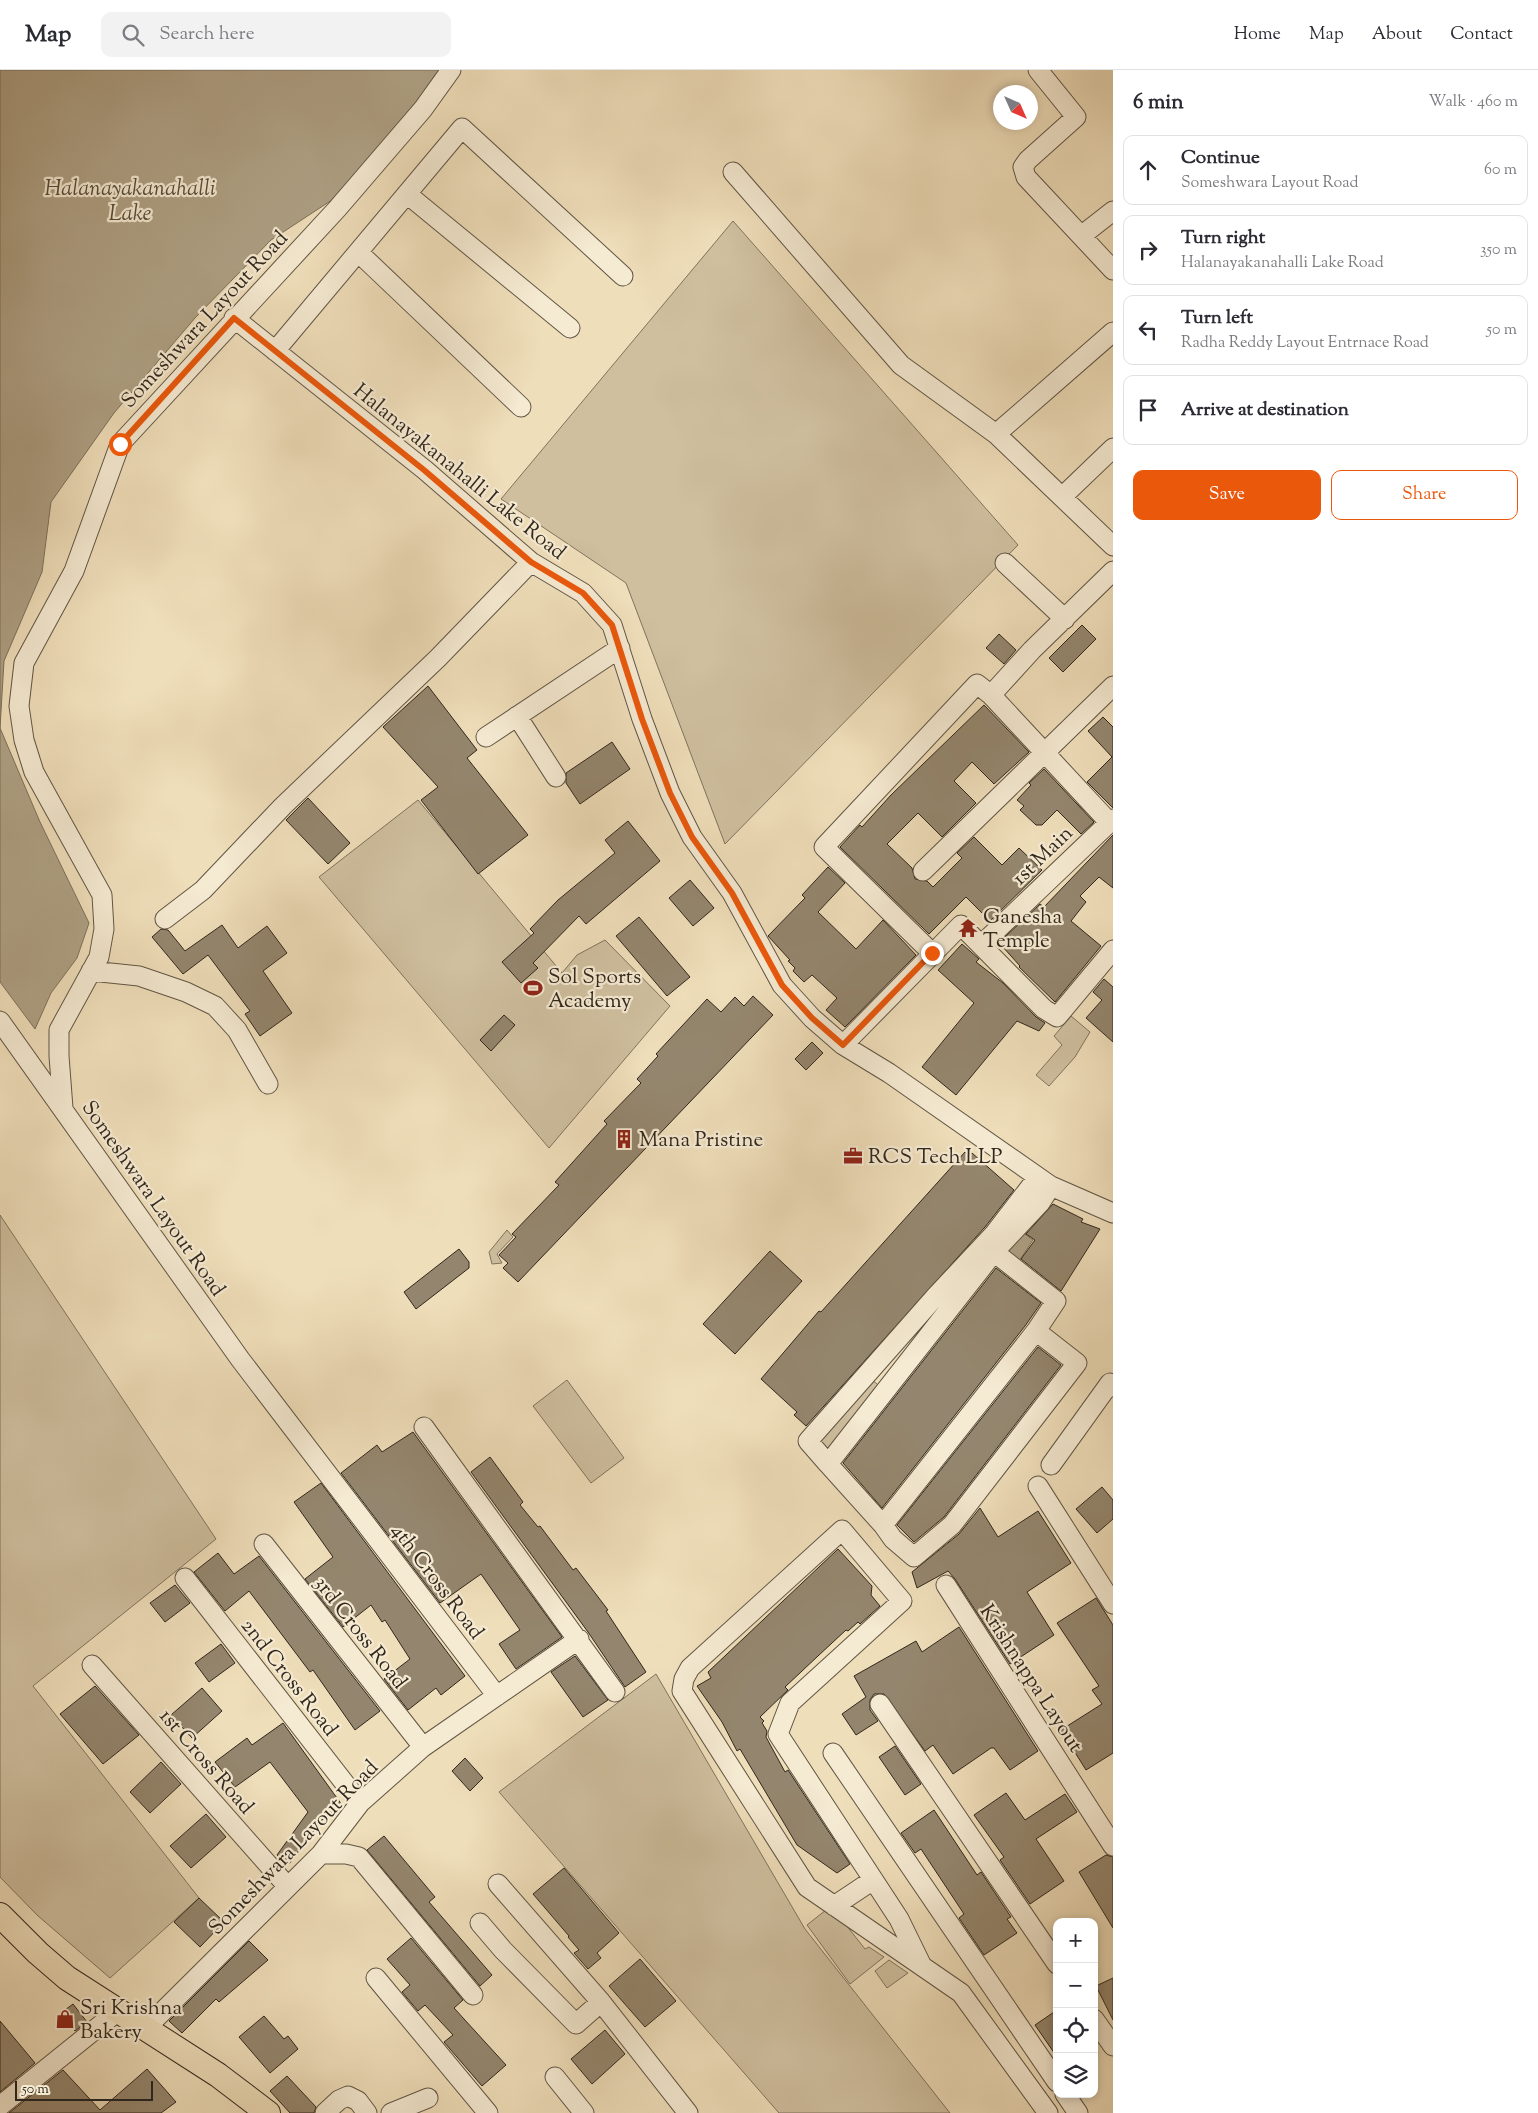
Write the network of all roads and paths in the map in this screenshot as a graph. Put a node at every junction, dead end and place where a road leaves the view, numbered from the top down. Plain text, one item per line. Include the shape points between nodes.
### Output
1 (451, 70) edge
2 (1038, 70) edge
3 (733, 172) dead end
4 (407, 194) junction
5 (1113, 211) edge
6 (1081, 236) junction
7 (358, 252) junction
8 (1113, 270) edge
9 (623, 276) dead end
10 (234, 318) junction
11 (570, 328) dead end
12 (1113, 332) edge
13 (275, 352) junction
14 (521, 407) dead end
15 (996, 434) junction
16 (1113, 448) edge
17 (1062, 497) junction
18 (1113, 546) edge
19 (531, 562) junction
20 (1005, 563) dead end
21 (1113, 571) edge
22 (1064, 619) junction
23 (620, 648) junction
24 (1113, 686) edge
25 (991, 695) junction
26 (517, 716) junction
27 (486, 737) dead end
28 (1045, 753) junction
29 (556, 777) dead end
30 (1111, 820) edge
31 (924, 871) dead end
32 (165, 919) dead end
33 (981, 945) junction
34 (1113, 950) edge
35 (932, 953) junction
36 (90, 972) junction
37 (0, 1021) edge
38 (843, 1045) junction
39 (268, 1084) dead end
40 (63, 1108) junction
41 (1045, 1181) junction
42 (1113, 1213) edge
43 (998, 1243) junction
44 (1036, 1331) junction
45 (1113, 1387) edge
46 (424, 1427) dead end
47 (828, 1464) junction
48 (1051, 1465) dead end
49 (1038, 1486) dead end
50 (342, 1494) joint
51 (883, 1525) junction
52 (264, 1544) dead end
53 (185, 1578) dead end
54 (946, 1585) dead end
55 (1113, 1604) edge
56 (579, 1640) junction
57 (92, 1665) dead end
58 (615, 1692) dead end
59 (497, 1696) junction
60 (880, 1704) dead end
61 (423, 1747) junction
62 (833, 1753) dead end
63 (360, 1803) junction
64 (1113, 1846) edge
65 (321, 1854) junction
66 (873, 1880) junction
67 (498, 1884) dead end
68 (288, 1888) junction
69 (834, 1906) junction
70 (0, 1915) edge
71 (480, 1923) dead end
72 (1056, 1963) edge
73 (921, 1964) junction
74 (376, 1978) dead end
75 (473, 1995) dead end
76 (601, 2002) junction
77 (118, 2011) junction
78 (1098, 2025) edge
79 (146, 2028) junction
80 (1113, 2046) edge
81 (1053, 2076) edge
82 (555, 2077) dead end
83 (428, 2098) dead end
84 (1068, 2098) edge
85 (0, 2106) edge
86 (268, 2113) edge
87 (325, 2113) edge
88 (367, 2113) edge
89 (391, 2113) edge
90 (488, 2113) edge
91 (584, 2113) edge
92 (688, 2113) edge
93 (1048, 2113) edge
94 (1078, 2113) edge

1 - 10 street, Someshwara Layout Road via 380,160
2 - 6 street via 1076,117 1023,168 1026,177
3 - 15 street via 901,365
4 - 7 street
4 - 9 street via 462,128
4 - 11 street
5 - 6 street
6 - 8 street
7 - 13 street
7 - 14 street
10 - 13 street, Halanayakanahalli Lake Road
10 - 36 street, Someshwara Layout Road via 120,444 74,571 24,663 19,706 24,740 34,772 102,895 104,929 99,957
12 - 15 street
13 - 19 street, Halanayakanahalli Lake Road via 424,470
15 - 17 street
16 - 17 street
17 - 18 street
19 - 23 street, Halanayakanahalli Lake Road via 583,593 612,625
19 - 32 street via 438,658 283,806 203,890
20 - 22 street
21 - 22 street
22 - 25 street
23 - 26 street
23 - 38 street, Halanayakanahalli Lake Road via 670,793 692,837 732,893 782,985
24 - 28 street
25 - 28 street
25 - 35 street via 977,684 824,847
26 - 27 street
26 - 29 street
28 - 30 street
28 - 31 street
30 - 33 street, 1st Main
33 - 34 street via 1044,1009 1057,1016
33 - 35 street via 961,925
35 - 38 street
36 - 39 street via 138,976 186,992 215,1006 237,1030
36 - 40 street, Someshwara Layout Road via 59,1030
37 - 40 street
38 - 41 street, Halanayakanahalli Lake Road
40 - 50 street, Someshwara Layout Road via 240,1359
41 - 42 street, Halanayakanahalli Lake Road
41 - 43 street via 1040,1203
43 - 44 street via 1056,1301
43 - 47 street
43 - 47 street via 934,1297 808,1441
44 - 51 street
44 - 51 street via 1077,1363 952,1526 914,1557 893,1539
45 - 48 street via 1110,1383
46 - 56 street
47 - 51 street
49 - 55 street
50 - 59 street, 4th Cross Road
52 - 61 street, 3rd Cross Road
53 - 63 street, 2nd Cross Road
54 - 64 street, Krishnappa Layout
56 - 58 street
56 - 59 street, Someshwara Layout Road
57 - 68 street, 1st Cross Road
59 - 61 street, Someshwara Layout Road
60 - 72 street
61 - 63 street, Someshwara Layout Road
62 - 81 street
63 - 65 street, Someshwara Layout Road
65 - 68 street, Someshwara Layout Road
65 - 75 street via 360,1857
66 - 69 street
66 - 69 street via 778,1734 790,1703 902,1601 842,1530 690,1668 682,1691 807,1887
66 - 73 street via 899,1919
67 - 76 street
68 - 79 street, Someshwara Layout Road
69 - 73 street
70 - 77 main road via 67,1978
71 - 76 street via 576,2024
73 - 93 street via 966,1998
74 - 90 street
76 - 92 street
77 - 79 main road
77 - 85 street
78 - 80 street
79 - 86 main road via 218,2075
82 - 91 street
83 - 89 street
84 - 94 street
87 - 88 street via 348,2096 358,2101

